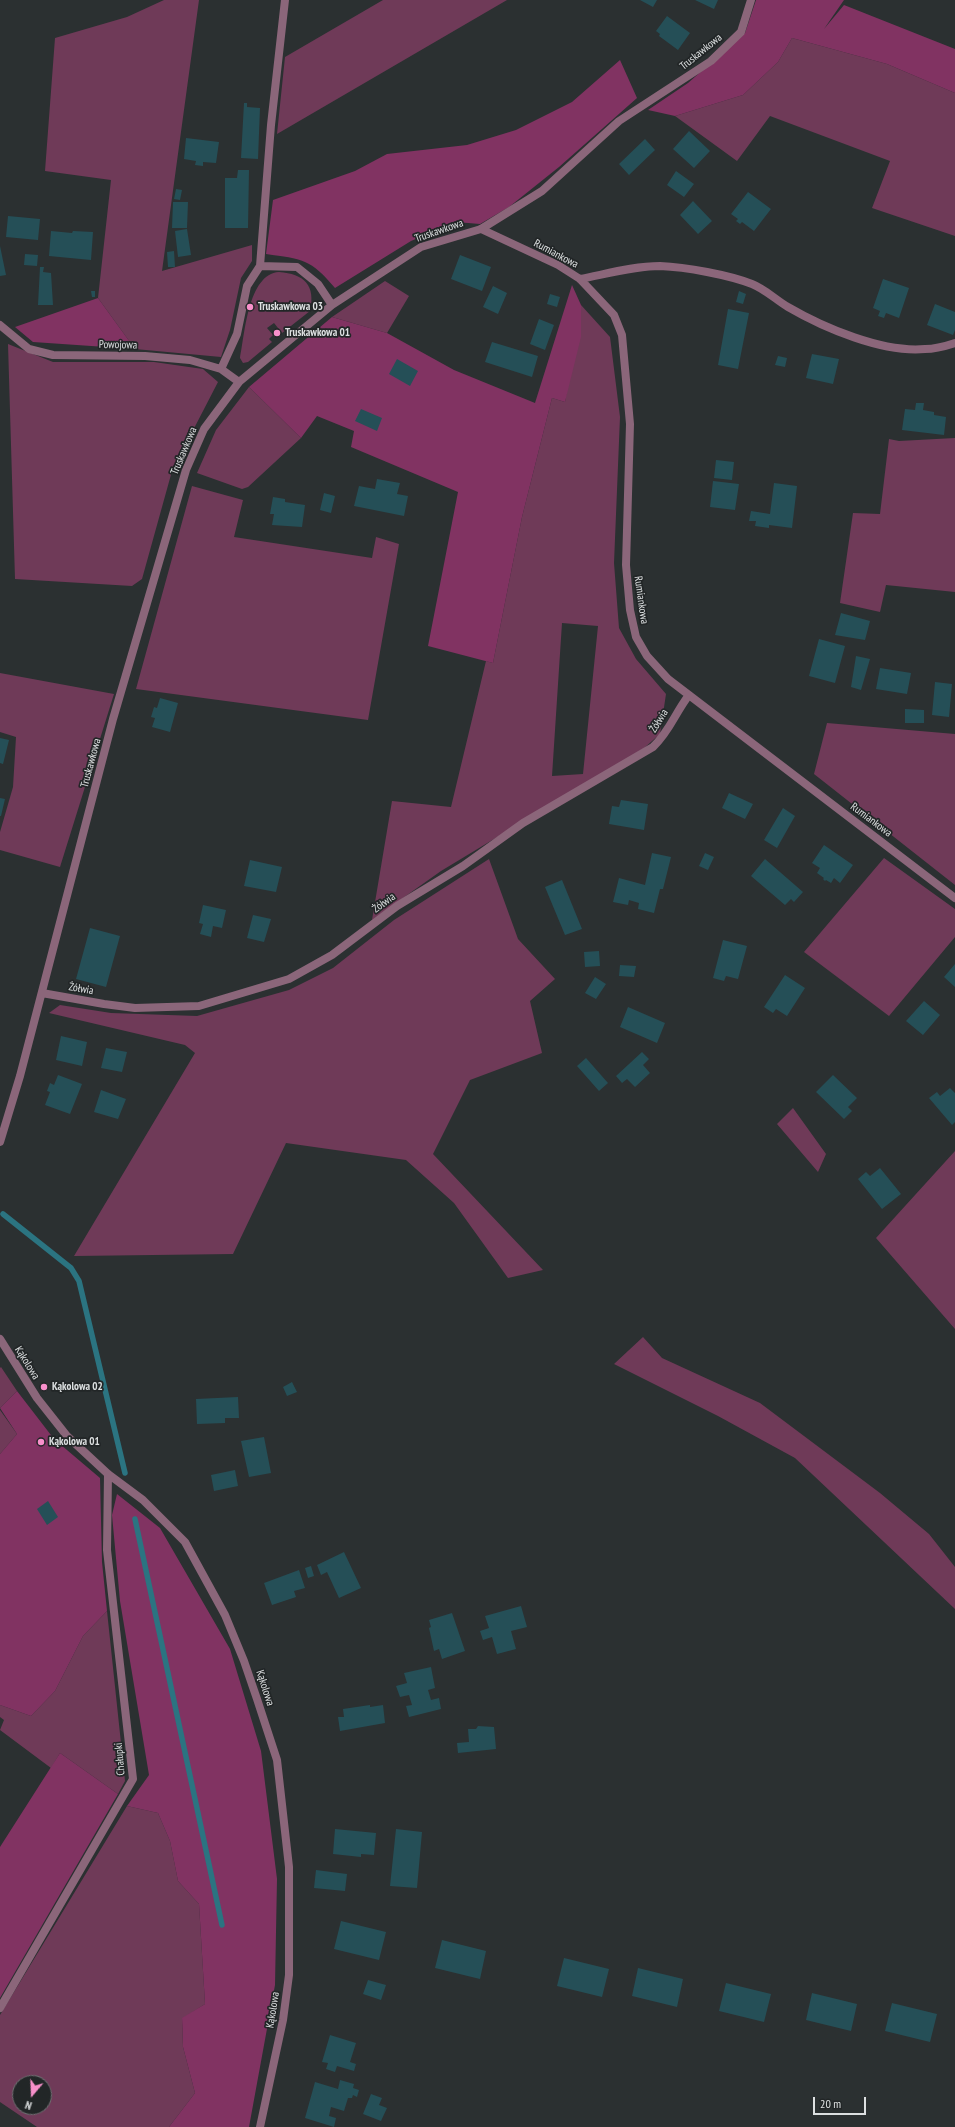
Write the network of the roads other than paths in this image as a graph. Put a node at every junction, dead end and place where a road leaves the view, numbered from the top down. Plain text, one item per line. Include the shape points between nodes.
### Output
1 (284, 0) edge
2 (751, 0) edge
3 (481, 229) junction
4 (260, 266) junction
5 (580, 279) junction
6 (332, 305) junction
7 (0, 325) edge
8 (955, 343) edge
9 (221, 369) junction
10 (239, 382) junction
11 (689, 695) junction
12 (955, 898) edge
13 (42, 993) junction
14 (0, 1142) edge
15 (0, 1339) edge
16 (108, 1474) junction
17 (0, 2008) edge
18 (260, 2127) edge

1 - 4 street
2 - 3 street, Truskawkowa via 741,32 711,61 619,121 542,191
3 - 5 street, Rumiankowa via 558,265
3 - 6 street, Truskawkowa via 422,247
4 - 6 street via 297,267 318,284
4 - 9 street via 247,286 237,334
5 - 8 street via 660,266 692,270 753,284 822,326 857,339 925,350
5 - 11 street, Rumiankowa via 614,315 622,335 630,424 626,565 630,610 636,636 647,656 668,679
6 - 10 street, Truskawkowa
7 - 9 street, Powojowa via 29,349 53,355 175,358
9 - 10 street, Powojowa
10 - 13 street, Truskawkowa via 204,429 186,470 113,719
11 - 12 street, Rumiankowa
11 - 13 street, Żółwia via 680,706 665,736 653,747 523,822 463,866 397,906 332,955 289,979 199,1006 135,1008
13 - 14 street, Truskawkowa
15 - 16 street, Kąkolowa via 37,1398 59,1427
16 - 17 street, Chałupki via 107,1550 133,1779
16 - 18 street, Kąkolowa via 143,1500 185,1542 225,1616 244,1661 277,1760 289,1867 289,1975 283,2020

